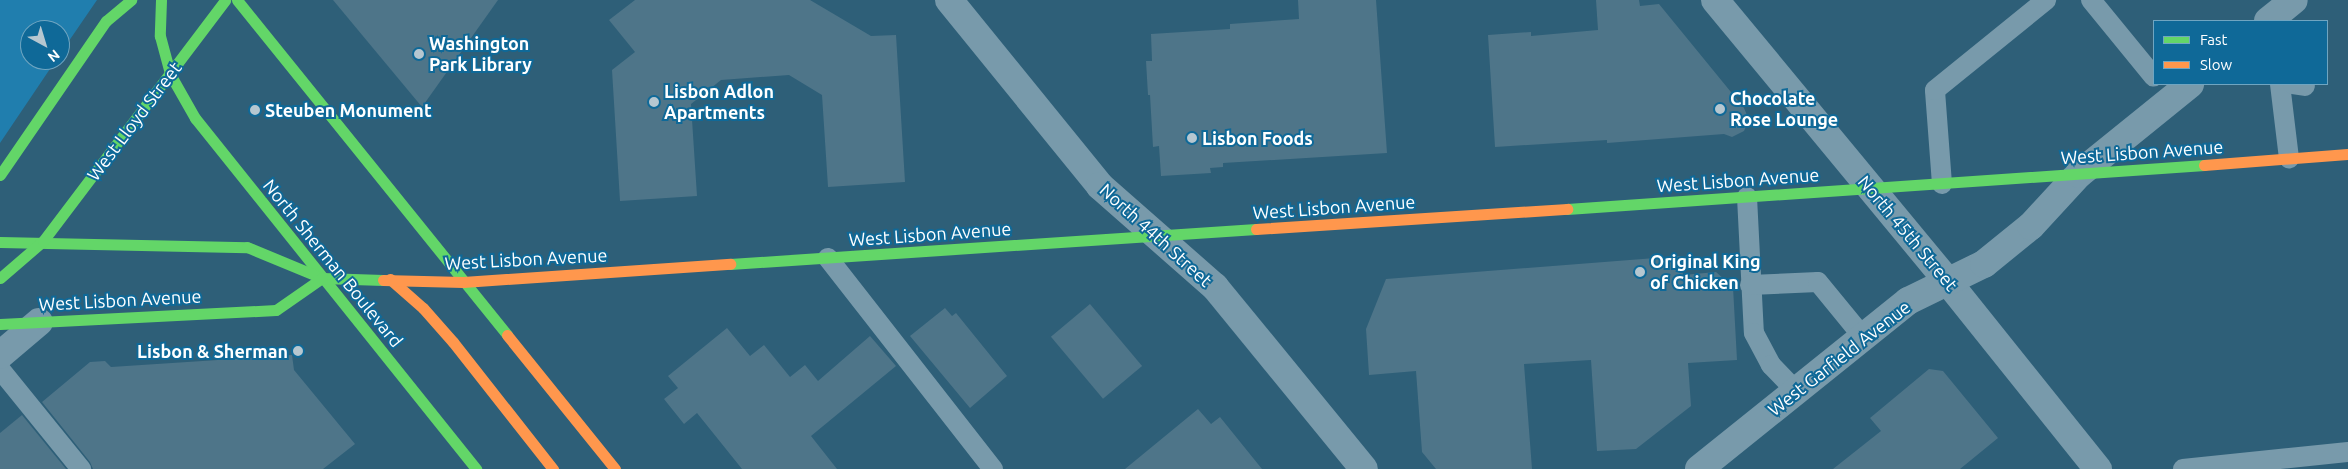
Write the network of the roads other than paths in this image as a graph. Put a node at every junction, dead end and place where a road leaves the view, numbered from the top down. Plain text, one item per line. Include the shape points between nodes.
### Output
1 (131, 0) edge
2 (161, 0) edge
3 (225, 0) edge
4 (236, 0) edge
5 (950, 0) edge
6 (1715, 0) edge
7 (2046, 0) edge
8 (2091, 0) edge
9 (2294, 0) edge
10 (2269, 20) edge
11 (170, 74) junction
12 (2153, 76) edge
13 (2280, 85) edge
14 (2174, 89) edge
15 (2348, 154) edge
16 (2288, 158) junction
17 (2079, 174) junction
18 (0, 175) edge
19 (1942, 184) junction
20 (1870, 188) junction
21 (1747, 197) junction
22 (1157, 236) junction
23 (43, 241) junction
24 (0, 242) edge
25 (828, 258) junction
26 (0, 278) edge
27 (322, 278) junction
28 (390, 279) junction
29 (463, 282) junction
30 (1948, 282) junction
31 (1750, 285) junction
32 (39, 322) junction
33 (0, 324) edge
34 (1862, 337) junction
35 (0, 355) edge
36 (0, 369) edge
37 (1796, 391) junction
38 (2348, 452) edge
39 (81, 469) edge
40 (476, 469) edge
41 (554, 469) edge
42 (615, 469) edge
43 (993, 469) edge
44 (1364, 469) edge
45 (1699, 469) edge
46 (2098, 469) edge
47 (2183, 469) edge

1 - 18 main road via 106,21
2 - 11 main road, North Sherman Boulevard via 160,36
3 - 11 main road, West Lloyd Street
4 - 29 main road
5 - 22 street, North 44th Street via 1100,186
6 - 20 street, North 45th Street
7 - 19 lane via 1935,90
8 - 12 lane
9 - 10 street
11 - 23 main road, West Lloyd Street
11 - 27 main road, North Sherman Boulevard via 195,118
13 - 16 lane
14 - 17 street, West Garfield Avenue
15 - 16 main road, West Lisbon Avenue
16 - 17 main road, West Lisbon Avenue
17 - 19 main road, West Lisbon Avenue
17 - 30 street, West Garfield Avenue via 2031,226 1984,264
19 - 20 main road, West Lisbon Avenue
20 - 21 main road, West Lisbon Avenue
20 - 30 street, North 45th Street
21 - 22 main road, West Lisbon Avenue
21 - 31 lane
22 - 25 main road, West Lisbon Avenue
22 - 44 street, North 44th Street via 1215,287
23 - 24 main road, West Lisbon Avenue
23 - 26 main road, West Lloyd Street
23 - 27 main road, West Lisbon Avenue via 102,245 247,246
25 - 29 main road, West Lisbon Avenue
25 - 43 lane
27 - 28 main road, West Lisbon Avenue
27 - 32 main road, West Lisbon Avenue via 276,310
27 - 40 main road, North Sherman Boulevard
28 - 29 main road, West Lisbon Avenue
28 - 41 main road via 423,308 453,342
29 - 42 main road
30 - 34 street, West Garfield Avenue via 1908,301
30 - 46 street, North 45th Street
31 - 34 lane via 1818,282
31 - 37 lane via 1754,333 1771,365
32 - 33 main road, West Lisbon Avenue
32 - 35 street
34 - 37 street, West Garfield Avenue
36 - 39 lane
37 - 45 street, West Garfield Avenue
38 - 47 lane

